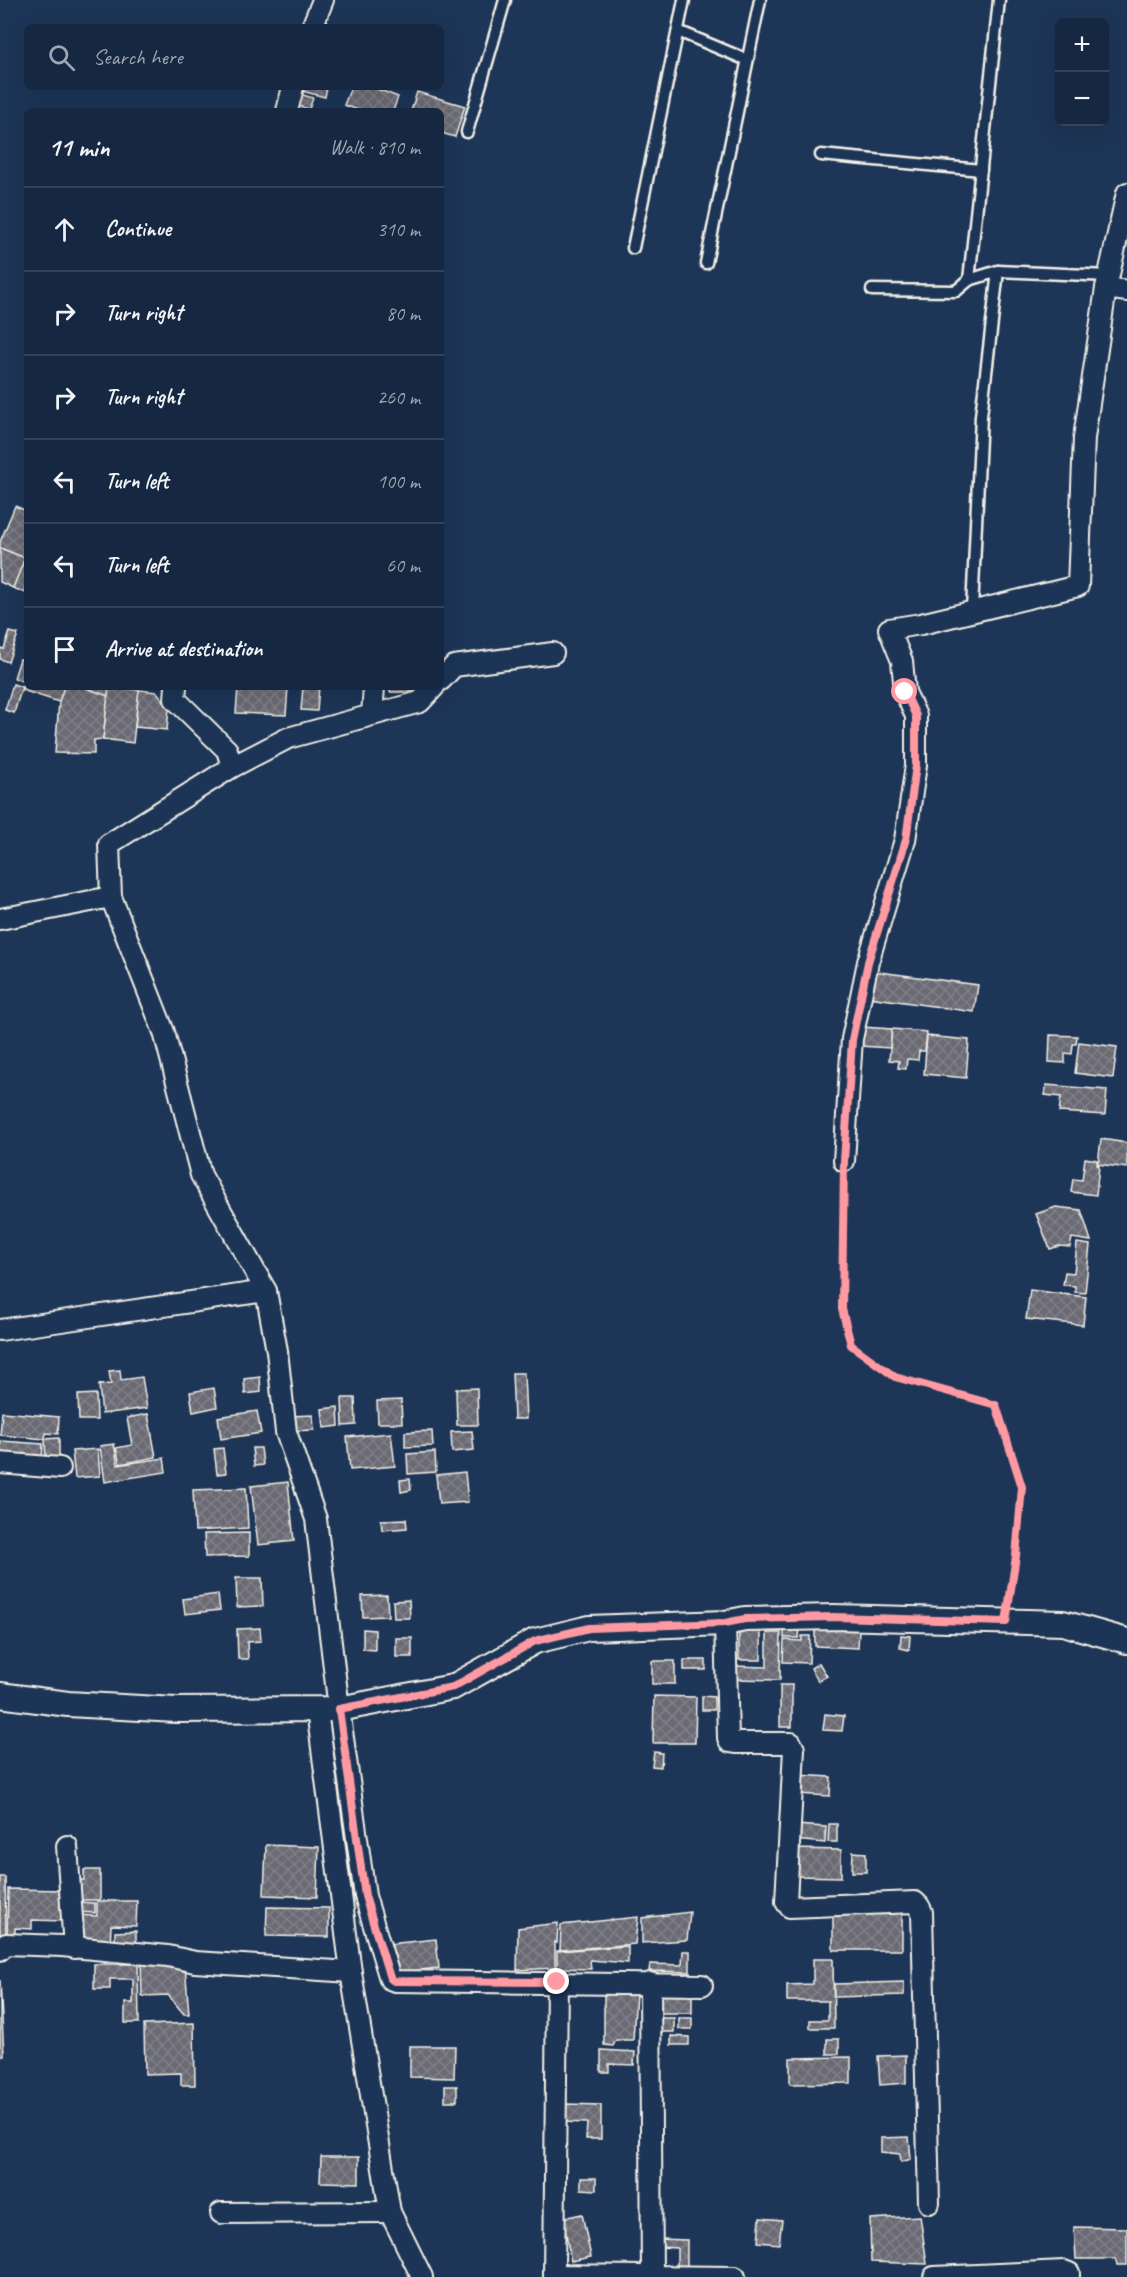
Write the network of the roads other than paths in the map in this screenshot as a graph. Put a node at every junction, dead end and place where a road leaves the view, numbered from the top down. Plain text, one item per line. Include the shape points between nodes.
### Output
1 (323, 0) edge
2 (505, 0) edge
3 (684, 0) edge
4 (760, 0) edge
5 (999, 0) edge
6 (313, 24) edge
7 (678, 31) junction
8 (747, 60) junction
9 (292, 90) edge
10 (288, 108) edge
11 (467, 132) dead end
12 (821, 155) dead end
13 (981, 170) junction
14 (1127, 193) edge
15 (633, 248) dead end
16 (706, 263) dead end
17 (998, 271) junction
18 (969, 280) junction
19 (1107, 282) junction
20 (872, 290) dead end
21 (1127, 291) edge
22 (972, 611) junction
23 (553, 653) dead end
24 (444, 676) edge
25 (176, 690) edge
26 (374, 690) edge
27 (431, 690) edge
28 (372, 715) junction
29 (232, 767) junction
30 (111, 897) junction
31 (0, 919) edge
32 (844, 1161) road end
33 (266, 1291) junction
34 (0, 1330) edge
35 (0, 1463) edge
36 (60, 1468) dead end
37 (725, 1623) junction
38 (1127, 1641) edge
39 (0, 1695) edge
40 (328, 1710) junction
41 (67, 1846) dead end
42 (74, 1948) junction
43 (0, 1950) edge
44 (351, 1971) junction
45 (557, 1982) junction
46 (650, 1983) junction
47 (702, 1985) dead end
48 (928, 2203) dead end
49 (390, 2212) junction
50 (221, 2213) dead end
51 (554, 2276) edge
52 (652, 2276) junction
53 (422, 2277) edge
54 (704, 2277) edge
55 (735, 2277) edge
56 (934, 2277) edge
57 (1069, 2277) edge

1 - 6 street
2 - 11 lane
3 - 7 lane
4 - 8 lane
5 - 13 lane
7 - 8 lane
7 - 15 lane
8 - 16 lane
9 - 10 street
12 - 13 lane
13 - 18 lane
14 - 19 street
17 - 18 lane
17 - 19 lane
17 - 22 lane via 981,416
18 - 20 lane via 956,291
19 - 21 street
19 - 22 street via 1084,438 1078,586
22 - 32 street via 889,629 902,661 905,692 916,716 916,765 906,840 868,962 852,1040
23 - 24 street via 453,666
25 - 29 street via 175,699 227,750
26 - 28 street
27 - 28 street via 420,702
28 - 29 street via 288,738
29 - 30 street via 109,844
30 - 31 street
30 - 33 street via 164,1032 201,1175
33 - 34 street
33 - 40 street via 286,1432 316,1519
35 - 36 street
37 - 38 street via 834,1617 1063,1623
37 - 40 street via 589,1628 535,1641 453,1687
37 - 48 street via 730,1742 791,1743 794,1749 786,1902 790,1907 915,1902 922,1912
39 - 40 street via 68,1704 176,1710
40 - 44 street
40 - 45 street via 365,1896 390,1978
41 - 42 street
42 - 43 street via 6,1944
42 - 44 street via 195,1962
44 - 49 street
45 - 46 street
45 - 51 street
46 - 47 street
46 - 52 street
49 - 50 street
49 - 53 street
51 - 52 street
52 - 54 street
54 - 55 street
56 - 57 street via 1064,2271

